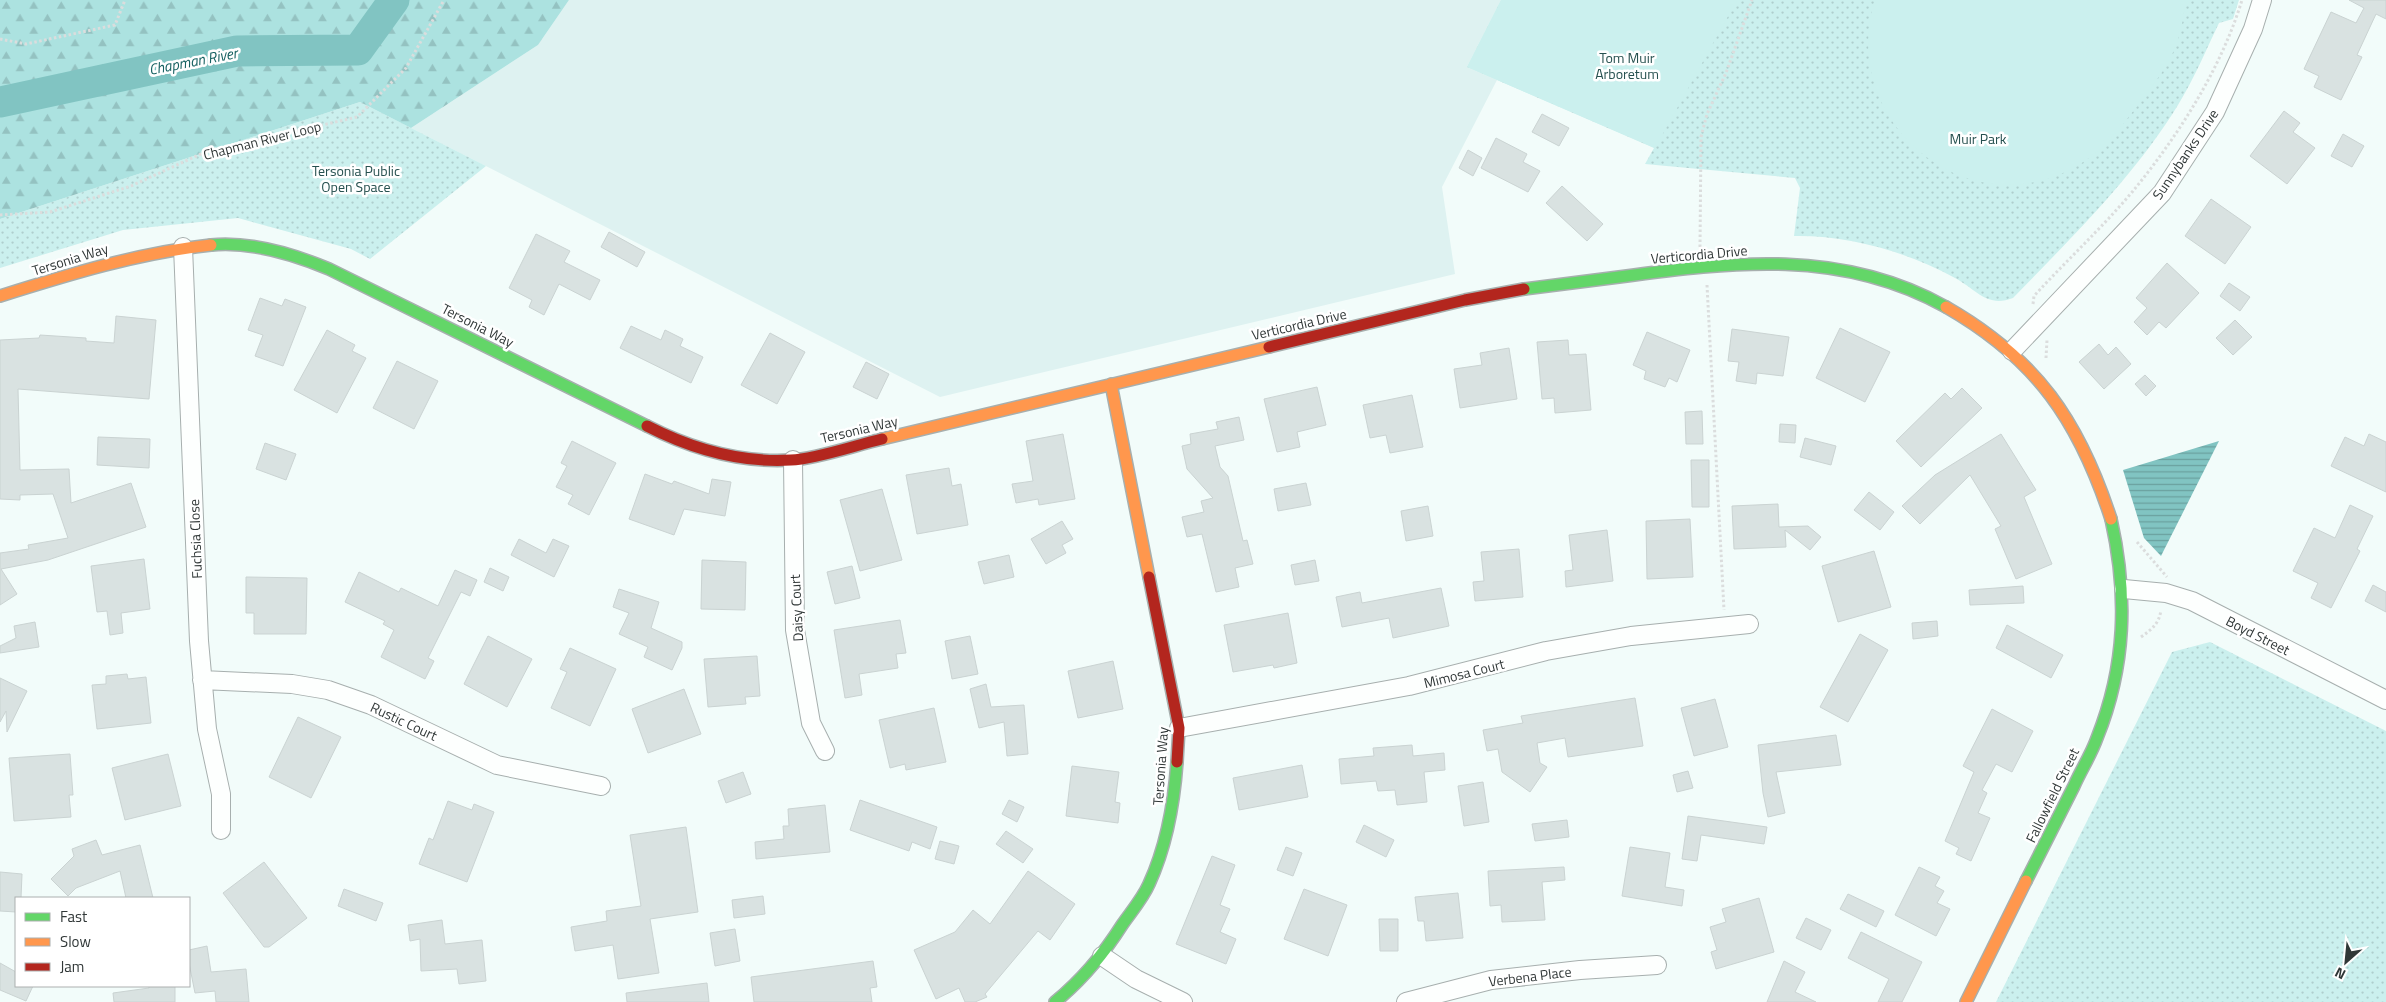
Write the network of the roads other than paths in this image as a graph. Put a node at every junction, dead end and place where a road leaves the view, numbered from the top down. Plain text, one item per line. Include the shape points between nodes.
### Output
1 (2262, 0) edge
2 (183, 247) junction
3 (0, 296) edge
4 (2012, 351) junction
5 (1111, 384) junction
6 (793, 460) junction
7 (2124, 589) junction
8 (1749, 624) dead end
9 (202, 680) junction
10 (2386, 700) edge
11 (1180, 728) junction
12 (825, 751) dead end
13 (601, 786) dead end
14 (221, 830) dead end
15 (1102, 956) junction
16 (1657, 964) dead end
17 (1055, 1002) edge
18 (1183, 1002) edge
19 (1406, 1002) edge
20 (1966, 1002) edge

1 - 4 street, Sunnybanks Drive via 2253,28 2215,112 2162,193
2 - 3 street, Tersonia Way via 134,255
2 - 6 street, Tersonia Way via 228,243 316,262 670,438 714,453
2 - 9 street, Fuchsia Close
4 - 5 street, Verticordia Drive via 1965,317 1893,283 1849,271 1782,263 1660,271 1489,295
4 - 7 street, Verticordia Drive via 2053,399 2077,434 2101,482 2122,560
5 - 6 street, Tersonia Way
5 - 11 street, Tersonia Way
6 - 12 street, Daisy Court via 794,630 811,723
7 - 10 street, Boyd Street via 2166,593 2192,601
7 - 20 street, Fallowfield Street via 2122,642 2115,683 2097,739
8 - 11 street, Mimosa Court via 1631,636 1546,651 1409,686
9 - 13 street, Rustic Court via 292,684 328,690 371,705 497,765
9 - 14 street, Fuchsia Close via 207,729 221,794
11 - 15 street, Tersonia Way via 1175,795 1166,839 1149,885
15 - 17 street, Tersonia Way via 1077,984
15 - 18 street via 1136,979
16 - 19 street, Verbena Place via 1491,980

